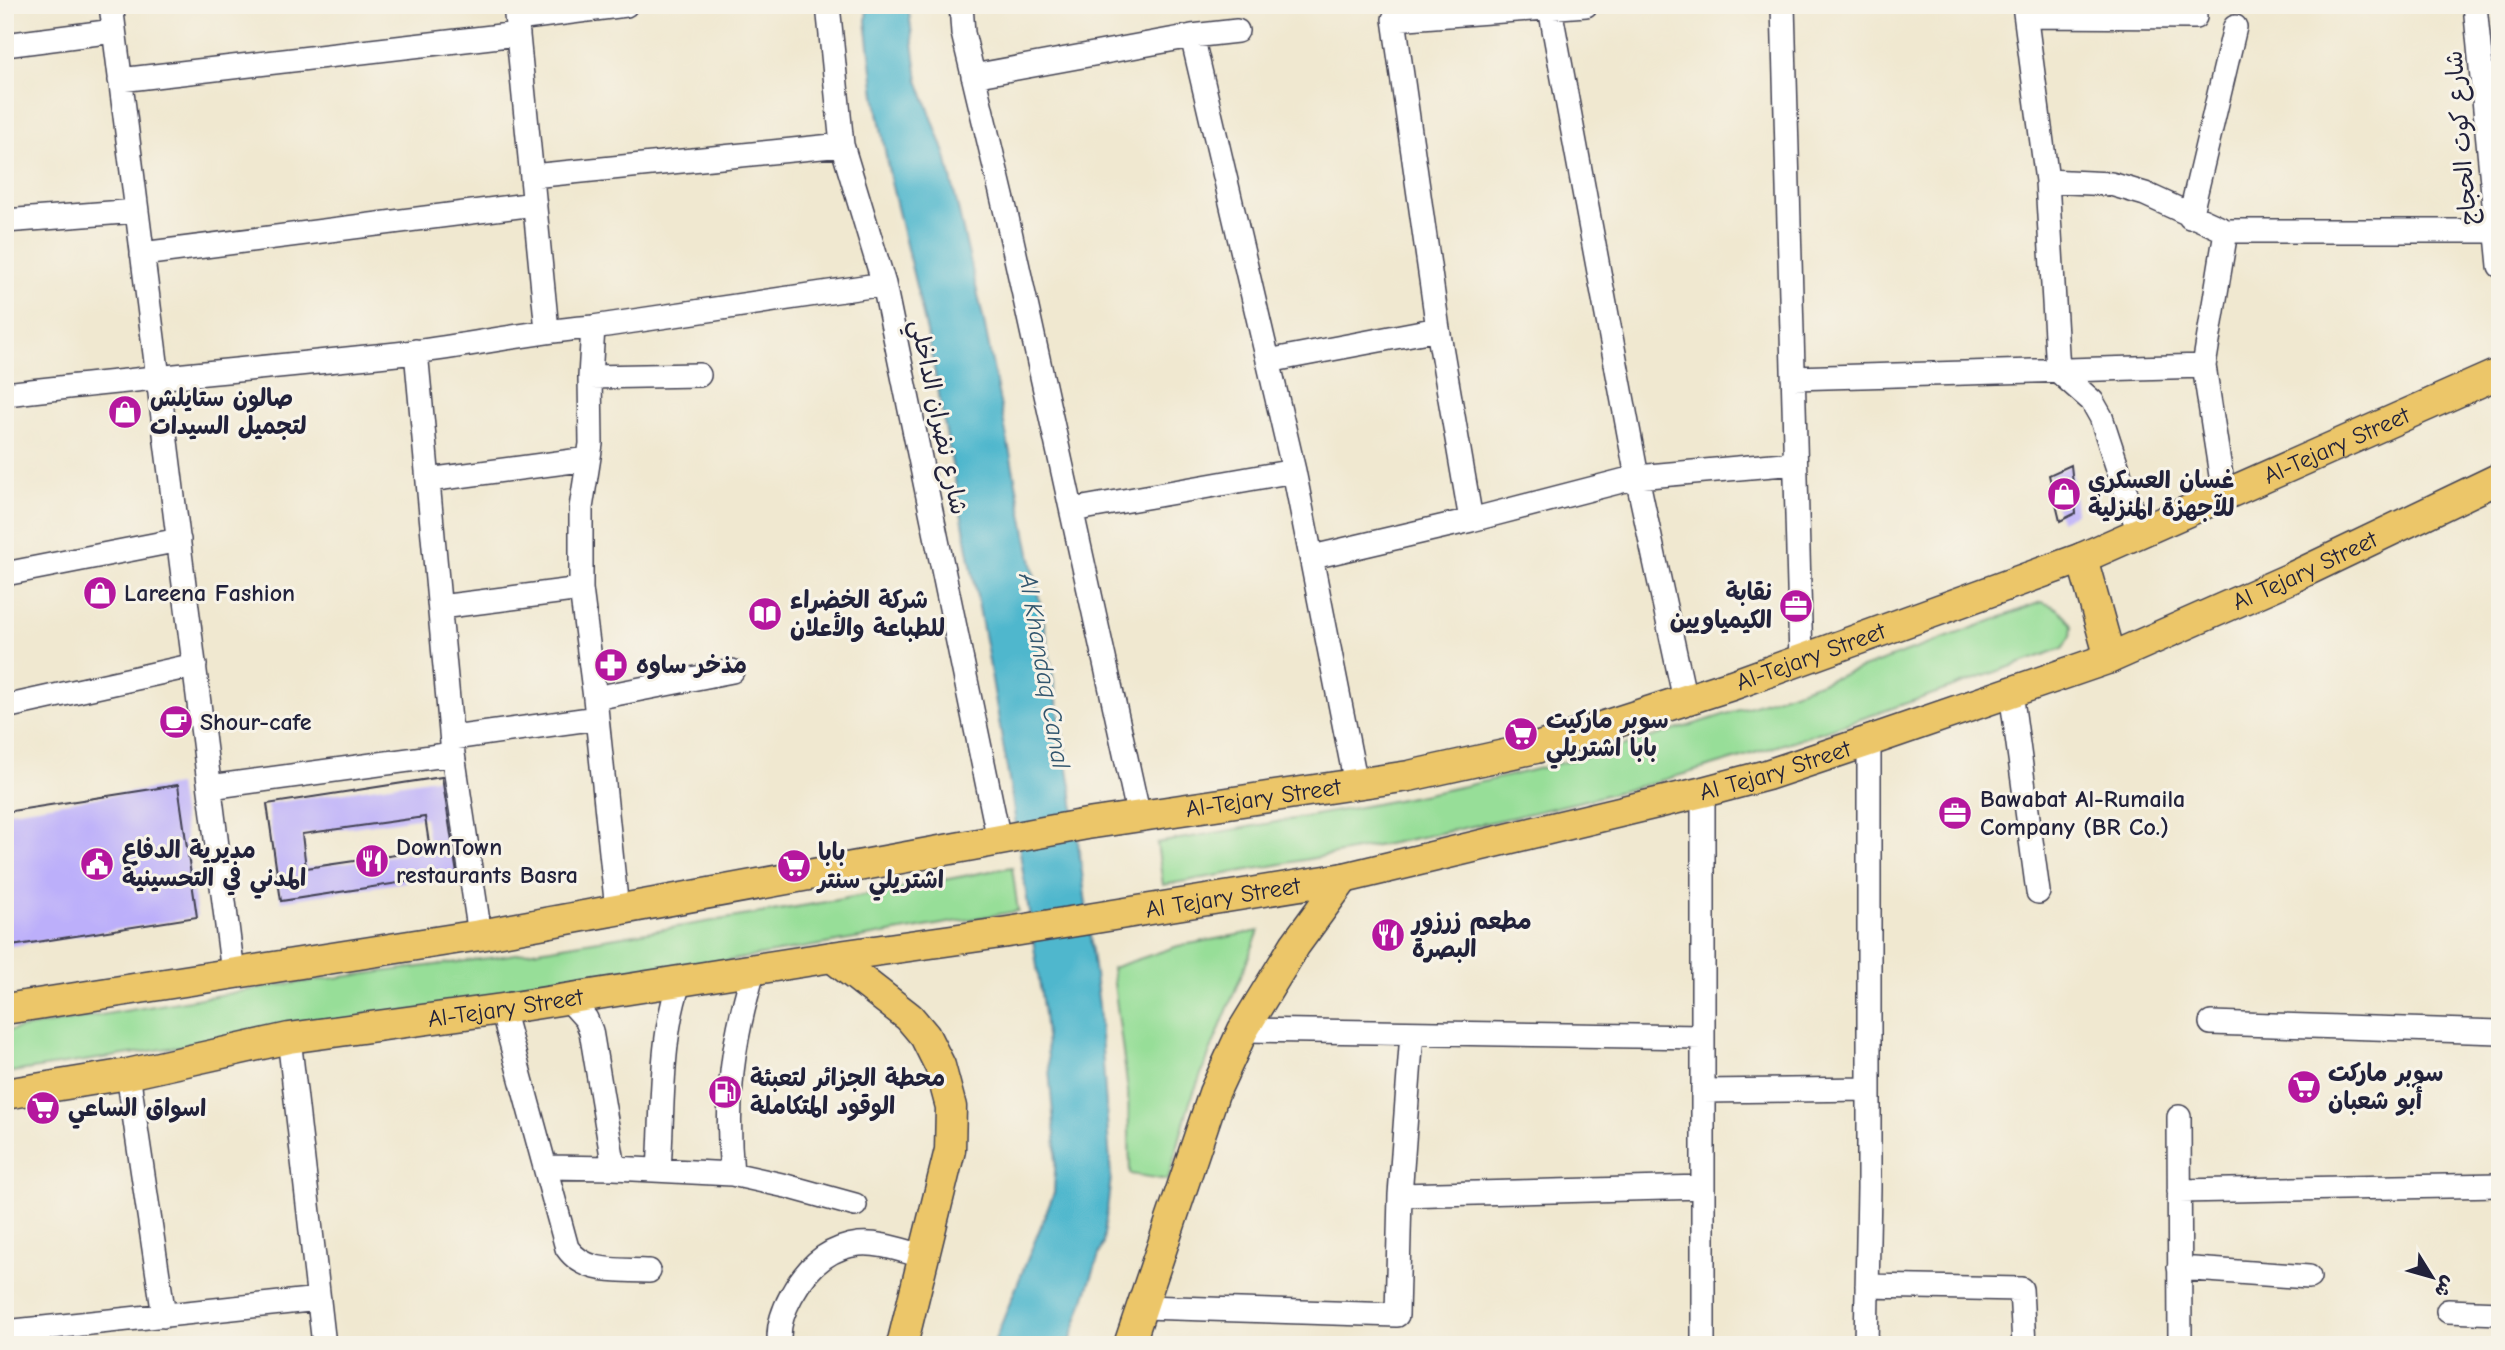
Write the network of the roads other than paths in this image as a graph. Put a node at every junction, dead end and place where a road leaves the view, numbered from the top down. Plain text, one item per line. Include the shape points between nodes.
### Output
1 (111, 5) edge
2 (626, 5) edge
3 (828, 5) edge
4 (961, 5) edge
5 (1586, 5) edge
6 (1783, 5) edge
7 (2475, 5) edge
8 (1550, 8) junction
9 (2025, 10) edge
10 (2195, 17) dead end
11 (516, 20) edge
12 (2235, 27) dead end
13 (114, 31) junction
14 (1237, 31) dead end
15 (1192, 36) junction
16 (5, 45) edge
17 (973, 76) junction
18 (120, 79) junction
19 (842, 145) junction
20 (532, 176) junction
21 (2047, 181) junction
22 (535, 204) junction
23 (137, 211) junction
24 (2190, 217) junction
25 (5, 221) edge
26 (2226, 231) junction
27 (2497, 231) junction
28 (142, 254) junction
29 (2500, 266) edge
30 (884, 284) junction
31 (593, 327) junction
32 (547, 330) junction
33 (1438, 330) junction
34 (416, 351) junction
35 (1268, 361) junction
36 (2204, 366) junction
37 (2059, 370) junction
38 (2500, 373) edge
39 (699, 375) dead end
40 (158, 376) junction
41 (590, 377) junction
42 (1793, 378) junction
43 (5, 394) edge
44 (589, 459) junction
45 (1796, 463) junction
46 (1294, 471) junction
47 (1637, 477) junction
48 (2500, 478) edge
49 (428, 480) junction
50 (2224, 495) junction
51 (1072, 510) junction
52 (1471, 520) junction
53 (2139, 533) junction
54 (179, 540) junction
55 (1313, 557) junction
56 (2082, 558) junction
57 (5, 574) edge
58 (581, 589) junction
59 (440, 607) junction
60 (2110, 658) junction
61 (1801, 660) junction
62 (195, 665) junction
63 (732, 671) dead end
64 (2011, 692) junction
65 (1685, 700) junction
66 (5, 707) edge
67 (596, 708) junction
68 (1869, 741) junction
69 (453, 746) junction
70 (1356, 784) junction
71 (210, 787) junction
72 (1703, 792) junction
73 (1139, 817) junction
74 (999, 840) junction
75 (1344, 878) junction
76 (2038, 892) dead end
77 (617, 910) junction
78 (1008, 932) joint
79 (480, 935) junction
80 (832, 957) junction
81 (754, 969) junction
82 (233, 973) junction
83 (680, 981) junction
84 (568, 999) junction
85 (5, 1009) edge
86 (502, 1009) junction
87 (2211, 1023) dead end
88 (1243, 1030) junction
89 (1412, 1032) junction
90 (2500, 1032) edge
91 (1703, 1037) junction
92 (289, 1038) junction
93 (128, 1074) junction
94 (1870, 1089) junction
95 (1703, 1091) junction
96 (5, 1094) edge
97 (2179, 1117) dead end
98 (545, 1167) junction
99 (614, 1168) junction
100 (659, 1170) junction
101 (732, 1174) junction
102 (2500, 1185) edge
103 (1703, 1187) junction
104 (2179, 1191) junction
105 (1401, 1195) junction
106 (855, 1205) dead end
107 (923, 1256) junction
108 (2179, 1268) junction
109 (649, 1271) dead end
110 (2309, 1277) dead end
111 (1867, 1286) junction
112 (318, 1300) junction
113 (1143, 1307) junction
114 (2448, 1311) dead end
115 (2500, 1313) edge
116 (164, 1316) junction
117 (5, 1332) edge
118 (324, 1345) edge
119 (780, 1345) edge
120 (902, 1345) edge
121 (1129, 1345) edge
122 (1703, 1345) edge
123 (1866, 1345) edge
124 (2024, 1345) edge
125 (2180, 1345) edge

1 - 13 street
2 - 11 street
3 - 19 street, شارع نضران الداخلي
4 - 17 street
5 - 8 street
6 - 42 street
7 - 27 street, شارع كوت الحجاج
8 - 33 street via 1394,19
8 - 47 street
9 - 10 street
9 - 21 street
11 - 18 street
11 - 20 street
12 - 24 street
13 - 16 street
13 - 18 street
14 - 15 street
15 - 17 street
15 - 35 street
17 - 51 street
18 - 23 street
19 - 20 street
19 - 30 street, شارع نضران الداخلي
20 - 22 street
21 - 24 street via 2111,184 2145,194
21 - 37 street
22 - 28 street
22 - 32 street
23 - 25 street
23 - 28 street
24 - 26 street
26 - 27 street
26 - 36 street
27 - 29 street, شارع كوت الحجاج
28 - 40 street
30 - 31 street
30 - 74 street, شارع نضران الداخلي
31 - 32 street
31 - 41 street
32 - 34 street
33 - 35 street
33 - 52 street
34 - 40 street
34 - 49 street
35 - 46 street
36 - 37 street
36 - 50 street
37 - 42 street
37 - 53 street via 2092,401 2101,417
38 - 50 main road, Al-Tejary Street
39 - 41 street
40 - 43 street
40 - 54 street
41 - 44 street
42 - 45 street
44 - 49 street
44 - 58 street via 580,508
45 - 47 street
45 - 61 street
46 - 51 street
46 - 55 street
47 - 52 street
47 - 65 street
48 - 60 main road, Al Tejary Street
49 - 59 street
50 - 53 main road, Al-Tejary Street
51 - 73 street
52 - 55 street
53 - 56 main road, Al-Tejary Street
54 - 57 street
54 - 62 street
55 - 70 street
56 - 60 main road
56 - 61 main road, Al-Tejary Street
58 - 59 street
58 - 67 street
59 - 69 street
60 - 64 main road, Al Tejary Street
61 - 65 main road, Al-Tejary Street
62 - 66 street
62 - 71 street
63 - 67 street
64 - 68 main road, Al Tejary Street
64 - 76 street
65 - 70 main road, Al-Tejary Street via 1536,748
67 - 69 street
67 - 77 street
68 - 72 main road, Al Tejary Street
68 - 94 street
69 - 71 street
69 - 79 street
70 - 73 main road, Al-Tejary Street
71 - 82 street
72 - 75 main road, Al Tejary Street
72 - 91 street
73 - 74 main road, Al-Tejary Street
74 - 77 main road
75 - 78 main road, Al Tejary Street
75 - 88 main road via 1295,945
77 - 79 main road
78 - 80 main road, Al-Tejary Street
79 - 82 main road
80 - 81 main road, Al-Tejary Street
80 - 107 main road via 909,1017 940,1066 950,1107 950,1150
81 - 83 main road, Al-Tejary Street
81 - 101 street via 741,1011 730,1079
82 - 85 main road
83 - 84 main road, Al-Tejary Street
83 - 100 street via 667,1035
84 - 86 main road, Al-Tejary Street
84 - 99 street via 586,1019 594,1044
86 - 92 main road, Al-Tejary Street
86 - 98 street
87 - 90 street
88 - 89 street
88 - 113 main road via 1214,1093
89 - 91 street
89 - 105 street
91 - 95 street
92 - 93 main road, Al-Tejary Street
92 - 112 street
93 - 96 main road, Al-Tejary Street
93 - 116 street
94 - 95 street
94 - 111 street
95 - 103 street
97 - 104 street
98 - 99 street
98 - 109 street via 573,1256 595,1268
99 - 100 street
100 - 101 street
101 - 106 street
102 - 104 street
103 - 105 street
103 - 122 street
104 - 108 street
105 - 113 street via 1397,1315
107 - 119 street via 861,1244 823,1257 786,1304 779,1325
107 - 120 main road
108 - 110 street
108 - 125 street
111 - 123 street
111 - 124 street via 2021,1289
112 - 116 street
112 - 118 street
113 - 121 main road
114 - 115 street
116 - 117 street

